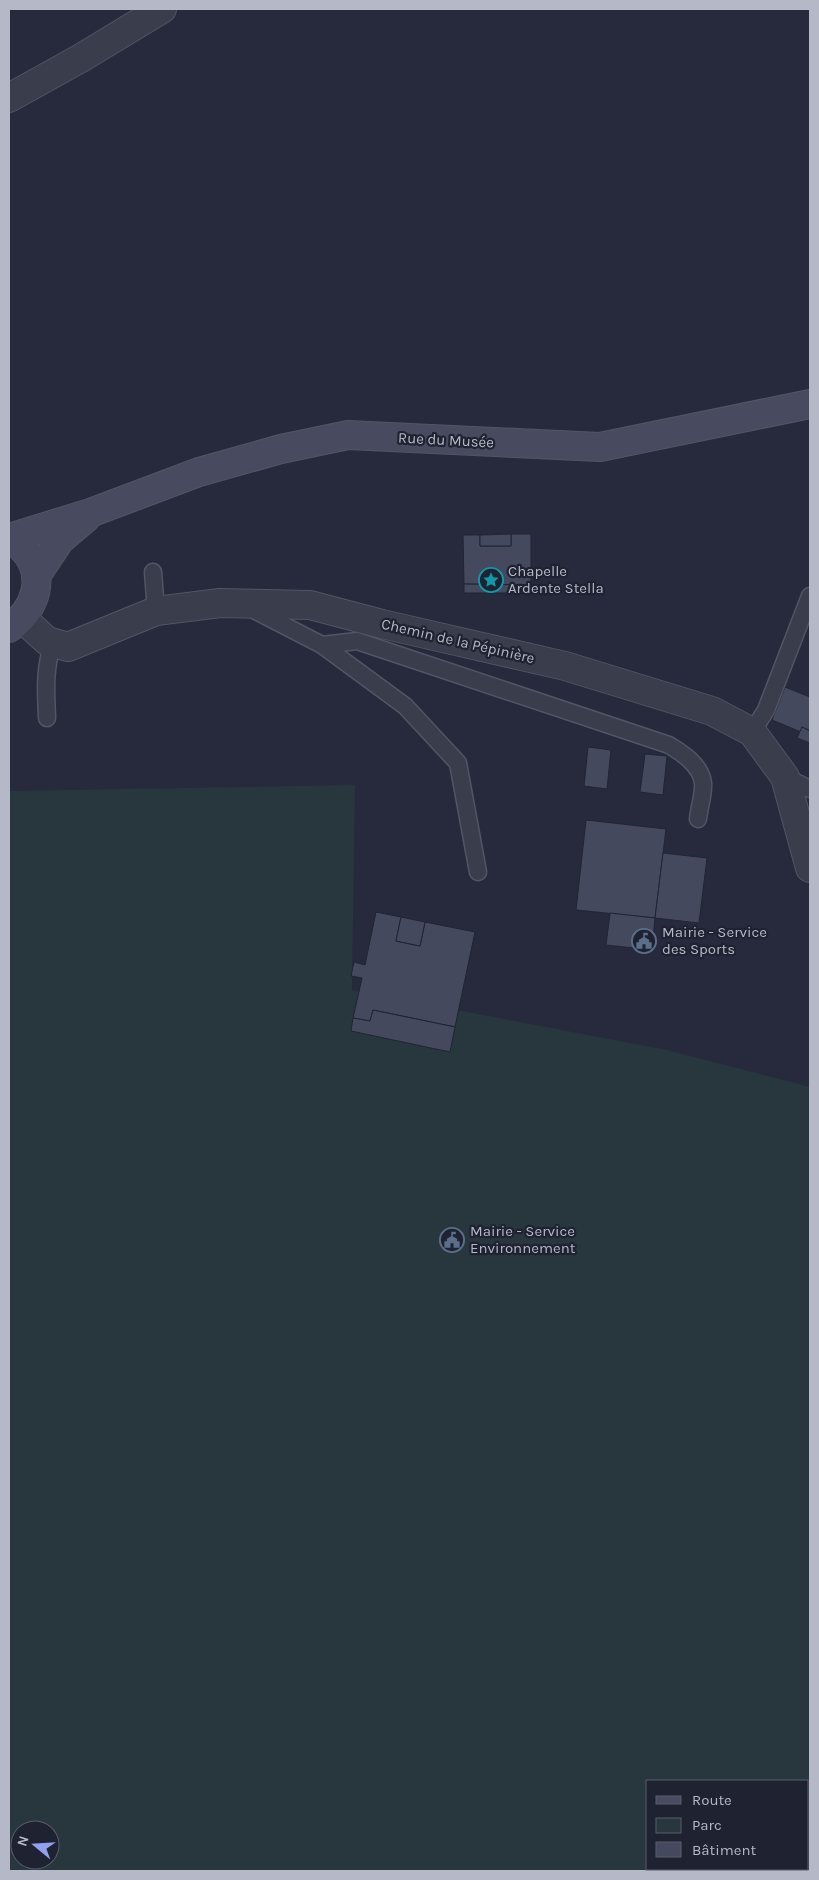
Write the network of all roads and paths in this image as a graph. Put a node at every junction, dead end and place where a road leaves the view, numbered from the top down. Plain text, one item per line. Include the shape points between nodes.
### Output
1 (162, 9) edge
2 (9, 98) edge
3 (810, 404) edge
4 (90, 513) junction
5 (9, 538) edge
6 (153, 572) dead end
7 (36, 576) junction
8 (810, 596) edge
9 (242, 603) junction
10 (156, 611) junction
11 (15, 623) edge
12 (53, 644) junction
13 (322, 645) junction
14 (47, 718) dead end
15 (752, 732) junction
16 (785, 777) junction
17 (810, 789) edge
18 (698, 819) dead end
19 (810, 868) edge
20 (478, 872) dead end

1 - 2 street
3 - 4 main road, Rue du Musée via 600,447 348,435 199,472
4 - 5 main road, Rue du Musée
4 - 7 main road, Rue du Musée via 60,540
5 - 7 main road via 31,561
6 - 10 lane
7 - 11 main road via 36,592 30,608
8 - 15 lane via 766,710
9 - 10 street, Chemin de la Pépinière
9 - 13 lane
9 - 15 street, Chemin de la Pépinière via 310,605 565,666 712,711
10 - 12 street, Chemin de la Pépinière via 68,647
11 - 12 street
12 - 14 lane via 45,681
13 - 18 lane via 357,641 668,745 685,755 703,782
13 - 20 lane via 404,706 458,763
15 - 16 street, Chemin de la Pépinière
16 - 17 lane
16 - 19 street, Chemin de la Pépinière

